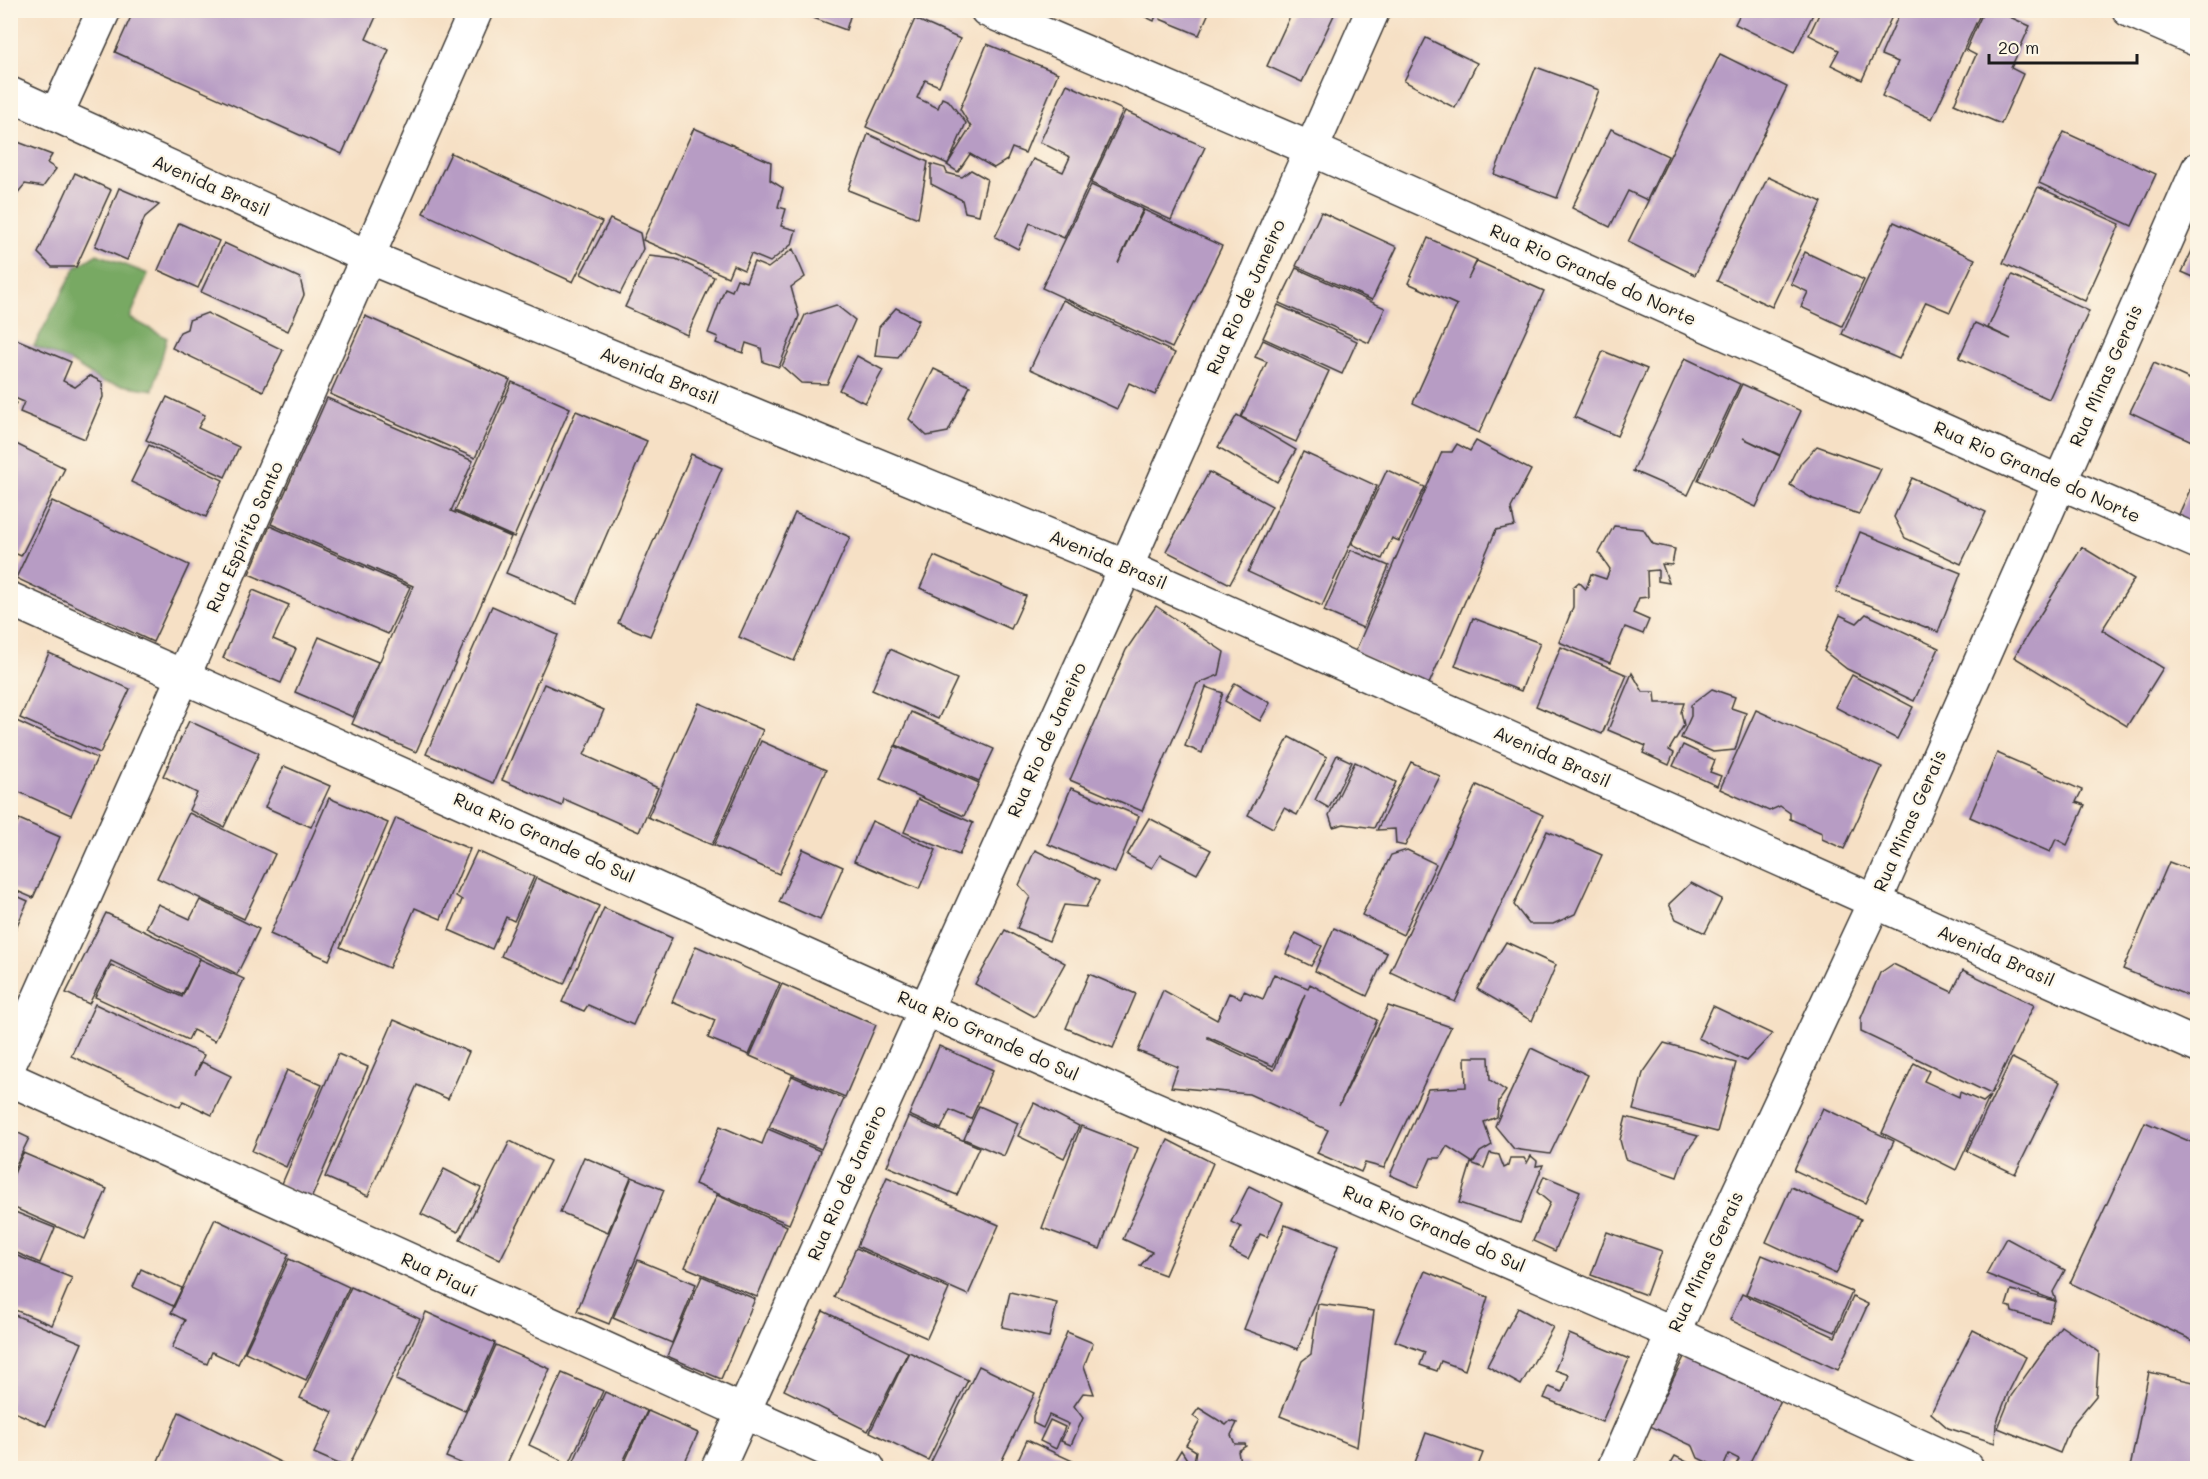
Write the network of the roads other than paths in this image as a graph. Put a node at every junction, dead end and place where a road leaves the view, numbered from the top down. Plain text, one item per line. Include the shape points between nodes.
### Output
1 (104, 10) edge
2 (476, 10) edge
3 (987, 10) edge
4 (1373, 10) edge
5 (2129, 10) edge
6 (2198, 40) edge
7 (10, 94) edge
8 (56, 115) junction
9 (1311, 149) junction
10 (2198, 169) edge
11 (368, 257) junction
12 (2059, 482) junction
13 (2198, 542) edge
14 (1126, 567) junction
15 (10, 599) edge
16 (183, 677) junction
17 (1875, 901) junction
18 (925, 1009) junction
19 (2198, 1046) edge
20 (10, 1063) edge
21 (10, 1079) edge
22 (1673, 1333) junction
23 (742, 1413) junction
24 (718, 1468) edge
25 (868, 1468) edge
26 (1614, 1468) edge
27 (1967, 1468) edge

1 - 8 street
2 - 11 street, Rua Espírito Santo
3 - 9 street, Rua Rio Grande do Norte
4 - 9 street, Rua Rio de Janeiro
5 - 6 street
7 - 8 street, Avenida Brasil
8 - 11 street, Avenida Brasil
9 - 12 street, Rua Rio Grande do Norte
9 - 14 street, Rua Rio de Janeiro
10 - 12 street, Rua Minas Gerais
11 - 14 street, Avenida Brasil
11 - 16 street, Rua Espírito Santo
12 - 13 street, Rua Rio Grande do Norte
12 - 17 street, Rua Minas Gerais
14 - 17 street, Avenida Brasil
14 - 18 street, Rua Rio de Janeiro
15 - 16 street, Rua Rio Grande do Sul
16 - 18 street, Rua Rio Grande do Sul
16 - 20 street, Rua Espírito Santo
17 - 19 street, Avenida Brasil
17 - 22 street, Rua Minas Gerais
18 - 22 street, Rua Rio Grande do Sul
18 - 23 street, Rua Rio de Janeiro
21 - 23 street, Rua Piauí
22 - 26 street, Rua Minas Gerais
22 - 27 street, Rua Rio Grande do Sul
23 - 24 street, Rua Rio de Janeiro
23 - 25 street, Rua Piauí

